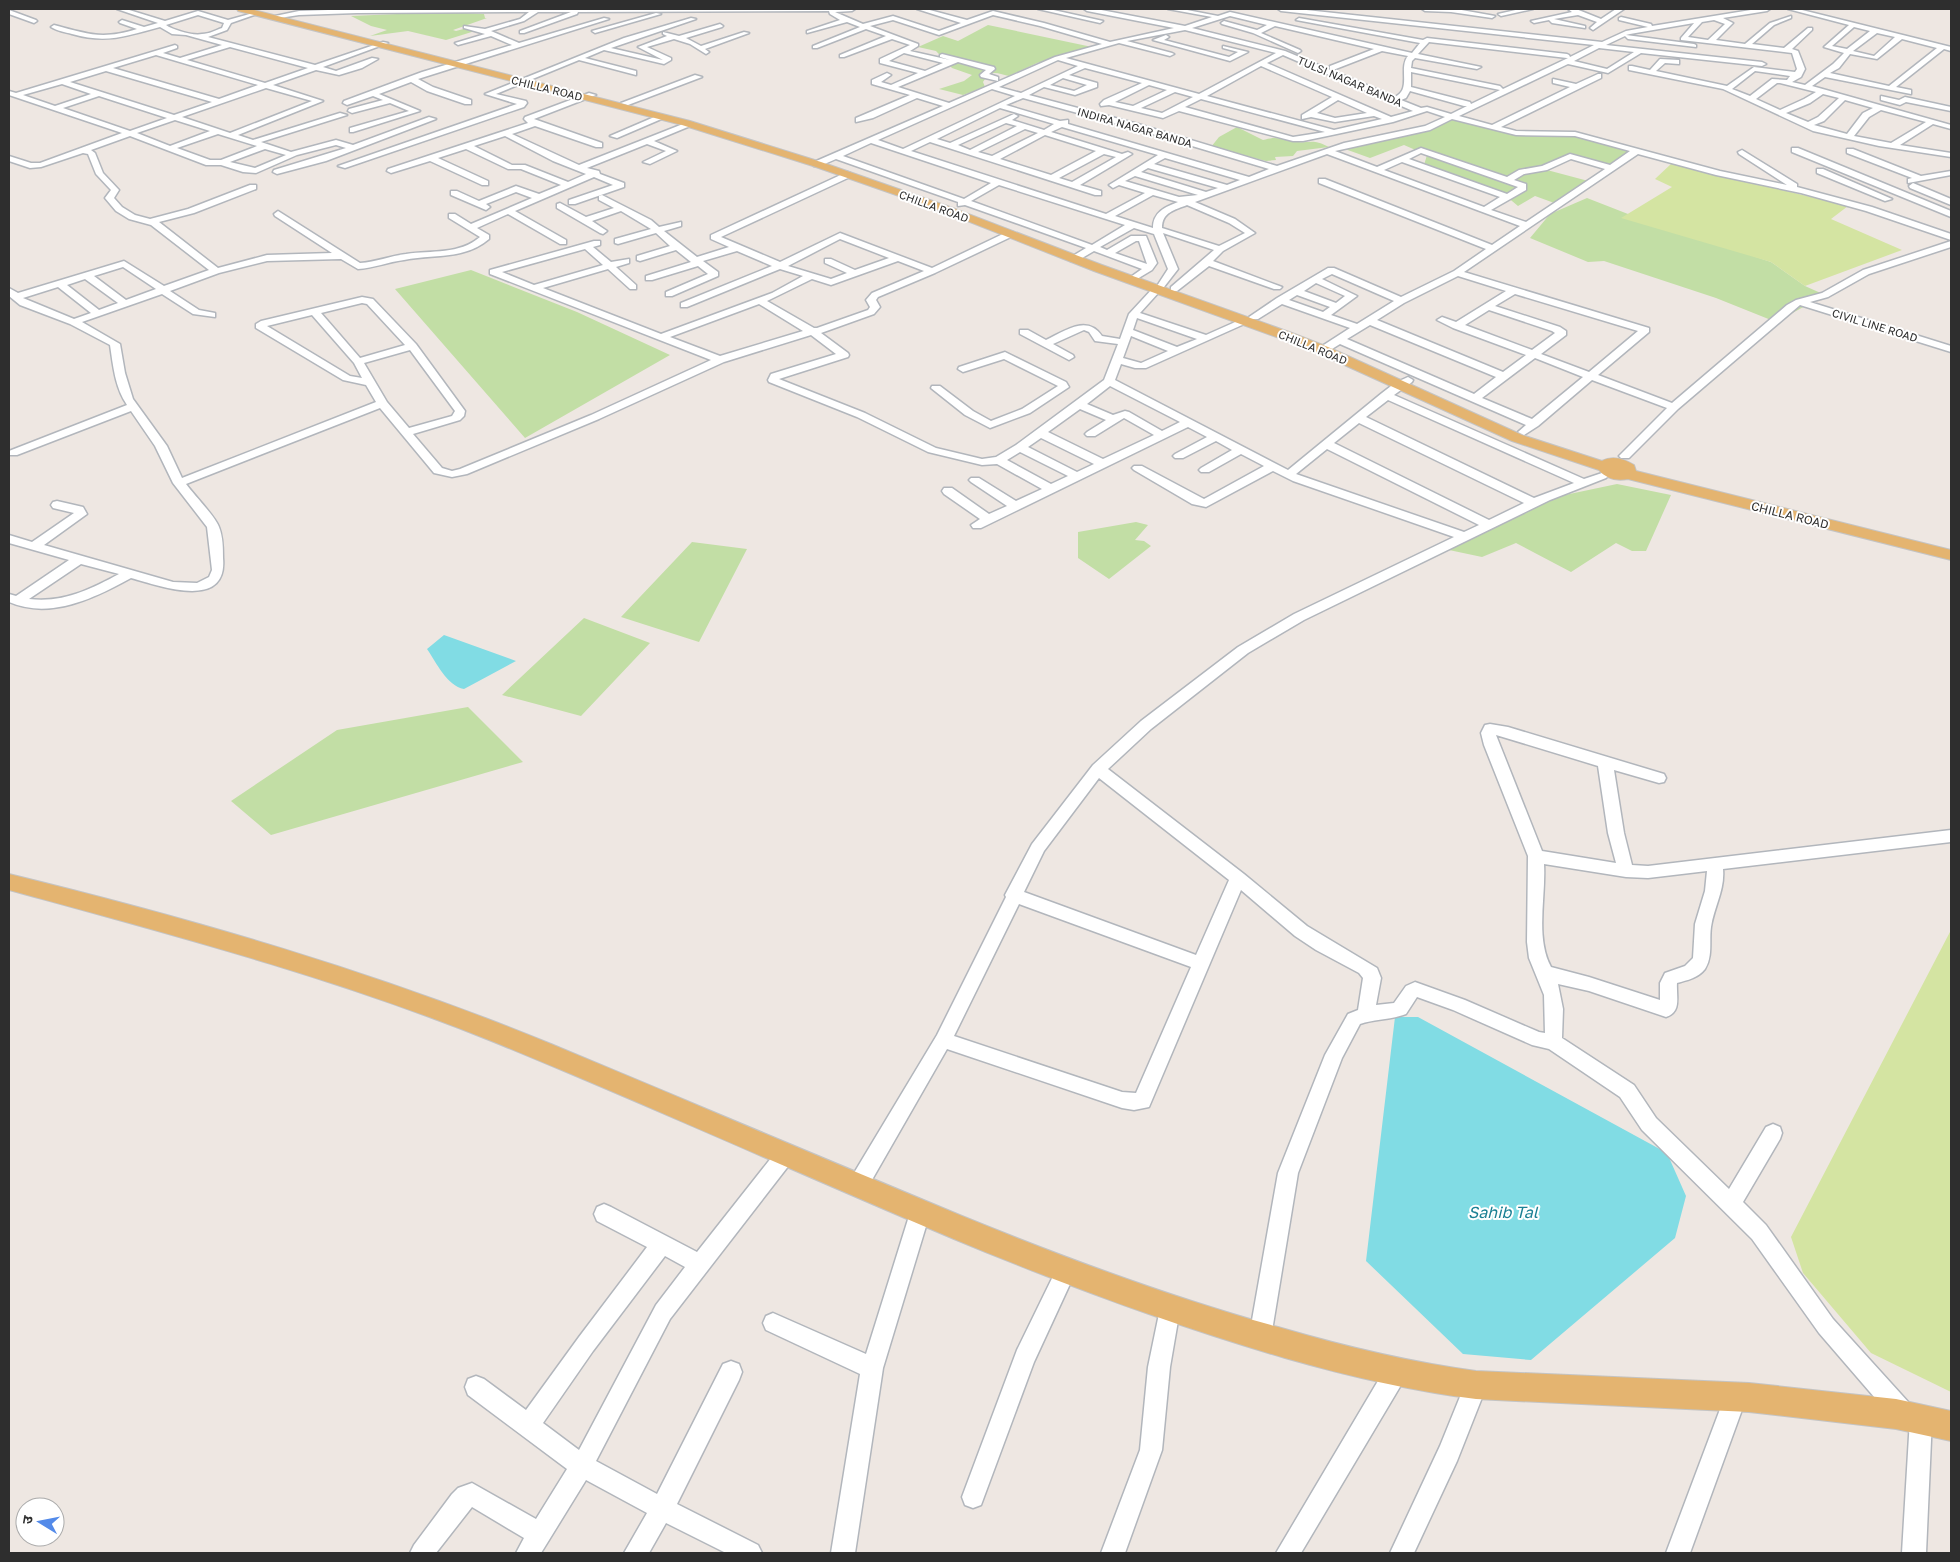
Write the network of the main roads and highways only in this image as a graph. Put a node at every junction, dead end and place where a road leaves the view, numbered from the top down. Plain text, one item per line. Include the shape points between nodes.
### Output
1 (241, 9) edge
2 (254, 11) edge
3 (460, 64) junction
4 (523, 80) junction
5 (588, 96) junction
6 (686, 122) junction
7 (820, 162) junction
8 (951, 209) junction
9 (995, 225) junction
10 (1078, 257) junction
11 (1164, 287) junction
12 (1404, 382) junction
13 (1616, 468) junction
14 (1890, 536) junction
15 (1951, 547) edge
16 (1951, 555) edge
17 (9, 882) edge
18 (1951, 1426) edge

1 - 2 main road, CHILLA ROAD
2 - 3 main road, CHILLA ROAD
3 - 4 main road, CHILLA ROAD
3 - 4 main road
4 - 5 main road, CHILLA ROAD
5 - 6 main road, CHILLA ROAD
5 - 6 main road via 626,103
6 - 7 main road, CHILLA ROAD
7 - 8 main road
7 - 8 main road, CHILLA ROAD via 847,175
8 - 9 main road, CHILLA ROAD
9 - 10 main road
9 - 10 main road, CHILLA ROAD via 1010,234
10 - 11 main road, CHILLA ROAD
10 - 11 main road
11 - 12 main road via 1332,345
12 - 13 main road via 1529,428
12 - 13 main road, CHILLA ROAD via 1517,438
13 - 14 main road, CHILLA ROAD
14 - 15 main road
14 - 16 main road, CHILLA ROAD
17 - 18 main road via 279,957 384,990 1066,1271 1260,1337 1434,1380 1476,1385 1736,1396 1913,1417

